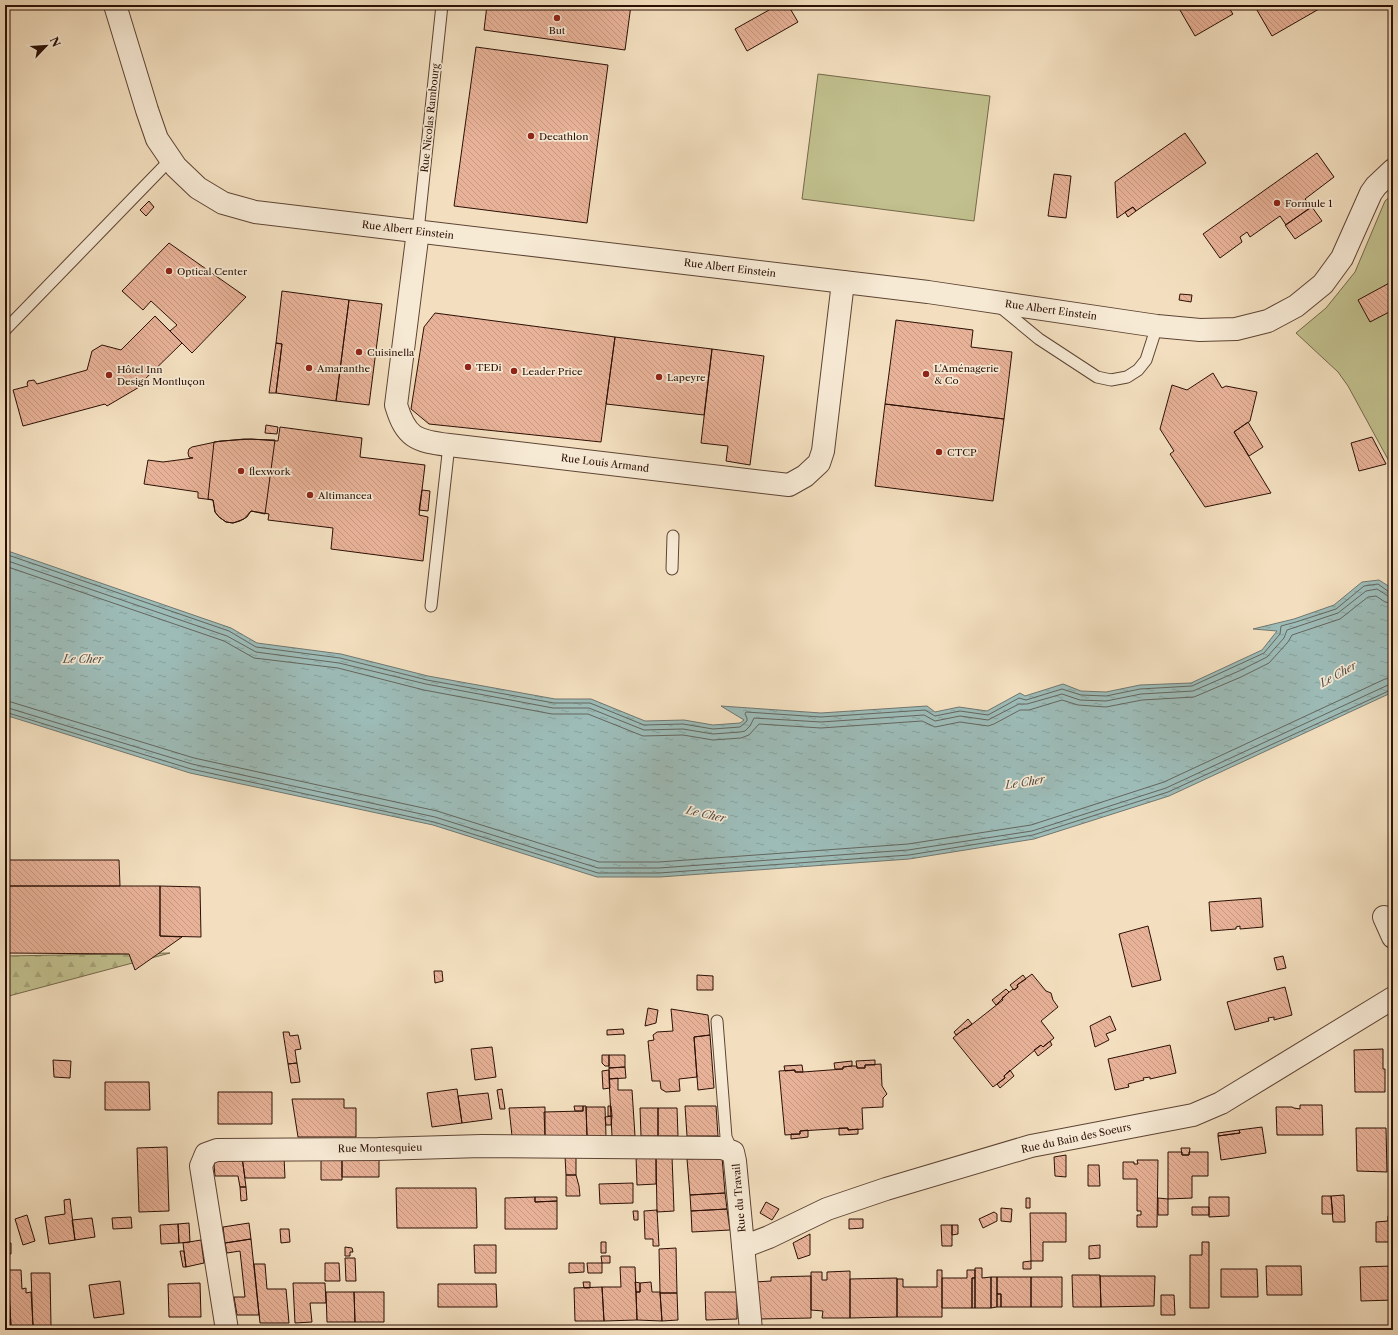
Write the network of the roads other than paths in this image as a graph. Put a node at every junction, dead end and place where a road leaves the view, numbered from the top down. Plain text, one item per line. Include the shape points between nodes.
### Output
1 (115, 5) edge
2 (442, 5) edge
3 (171, 158) junction
4 (1393, 170) edge
5 (418, 231) junction
6 (843, 282) junction
7 (994, 302) junction
8 (1157, 326) junction
9 (5, 330) edge
10 (449, 445) junction
11 (674, 536) dead end
12 (672, 569) dead end
13 (431, 606) dead end
14 (1384, 917) dead end
15 (1393, 937) edge
16 (1393, 998) edge
17 (717, 1021) dead end
18 (732, 1152) junction
19 (743, 1247) junction
20 (227, 1330) edge
21 (751, 1330) edge

1 - 3 street, Rue Albert Einstein via 157,139
2 - 5 lane, Rue Nicolas Rambourg
3 - 5 street, Rue Albert Einstein via 176,167 198,188 223,203 255,212
3 - 9 lane
4 - 8 street, Rue Albert Einstein via 1371,193 1342,258 1323,284 1296,306 1268,321 1236,329 1200,330
5 - 6 street, Rue Albert Einstein
5 - 10 street, Rue Louis Armand via 396,405 409,432 425,442
6 - 7 street, Rue Albert Einstein
6 - 10 street, Rue Louis Armand via 823,450 819,463 805,476 788,485
7 - 8 street, Rue Albert Einstein
7 - 8 lane via 1039,339 1097,377 1111,380 1126,377 1138,370 1146,360
10 - 13 lane
11 - 12 lane
14 - 15 street
16 - 19 street, Rue du Bain des Soeurs via 1221,1103 1193,1114 1031,1146 827,1209
17 - 18 lane, Rue du Travail via 726,1137
18 - 19 street, Rue du Travail via 736,1161
18 - 20 street, Rue Montesquieu via 722,1148 498,1146 217,1150 206,1154 201,1166
19 - 21 street, Rue du Travail

